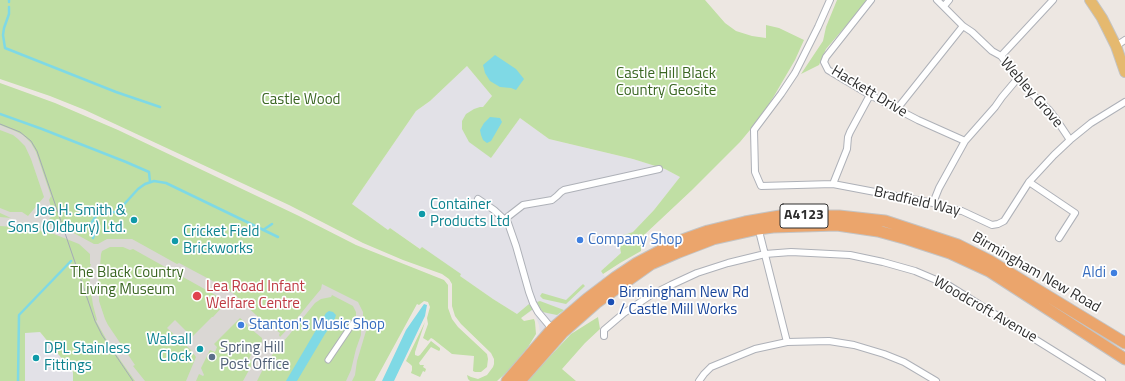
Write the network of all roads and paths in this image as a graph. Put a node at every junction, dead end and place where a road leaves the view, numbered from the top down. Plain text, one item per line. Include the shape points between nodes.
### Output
1 (830, 0) edge
2 (871, 0) edge
3 (937, 0) edge
4 (949, 0) edge
5 (1054, 0) edge
6 (1090, 0) edge
7 (944, 6) junction
8 (963, 26) junction
9 (1125, 40) edge
10 (1116, 46) junction
11 (1002, 56) junction
12 (1125, 72) edge
13 (1018, 78) junction
14 (870, 95) junction
15 (1125, 102) edge
16 (897, 109) junction
17 (1070, 140) junction
18 (965, 141) junction
19 (658, 169) dead end
20 (1029, 182) junction
21 (833, 184) junction
22 (478, 199) dead end
23 (933, 204) junction
24 (505, 219) junction
25 (757, 225) junction
26 (1059, 238) dead end
27 (765, 254) junction
28 (360, 320) dead end
29 (555, 332) junction
30 (604, 336) dead end
31 (787, 342) junction
32 (1125, 343) edge
33 (1125, 359) edge
34 (328, 360) dead end
35 (507, 381) edge
36 (520, 381) edge
37 (699, 381) edge
38 (936, 381) edge
39 (1102, 381) edge

1 - 21 street, Bradfield Way via 794,73 754,130 755,172 761,186
2 - 14 street, Hackett Drive via 824,62 828,70
3 - 7 street, Webley Grove
4 - 7 street
5 - 11 street
6 - 10 main road
7 - 8 street, Webley Grove
8 - 11 street, Webley Grove via 992,51
8 - 16 street
9 - 10 street
10 - 12 main road
11 - 13 street, Webley Grove
13 - 17 street, Webley Grove via 1049,110
13 - 18 street
14 - 16 street, Hackett Drive
14 - 21 street via 850,132 847,149
15 - 17 street, Bradfield Way
16 - 18 street, Hackett Drive
17 - 20 street, Bradfield Way
18 - 23 street
19 - 24 street via 564,190 552,200 523,205
20 - 23 street, Bradfield Way via 1004,221 998,224 992,225 962,211
20 - 26 street via 1075,213
21 - 23 street, Bradfield Way
22 - 24 street
24 - 29 street via 522,262 529,292 538,312
25 - 27 street
25 - 29 highway, Birmingham New Road / A4123 via 651,264
25 - 32 highway, Birmingham New Road / A4123 via 780,216 839,216 885,221 958,245 990,261
25 - 33 highway, Birmingham New Road / A4123 via 837,225 878,231 950,253 989,271
27 - 30 street, Woodcroft Avenue via 728,262 697,273 651,295 604,330
27 - 31 street
27 - 39 street, Woodcroft Avenue via 791,252 850,255 915,271 948,286
28 - 34 street via 354,322
29 - 35 highway, Birmingham New Road / A4123
29 - 36 highway, Birmingham New Road / A4123
31 - 37 street via 755,350 711,367
31 - 38 street via 829,341 854,345 897,359

